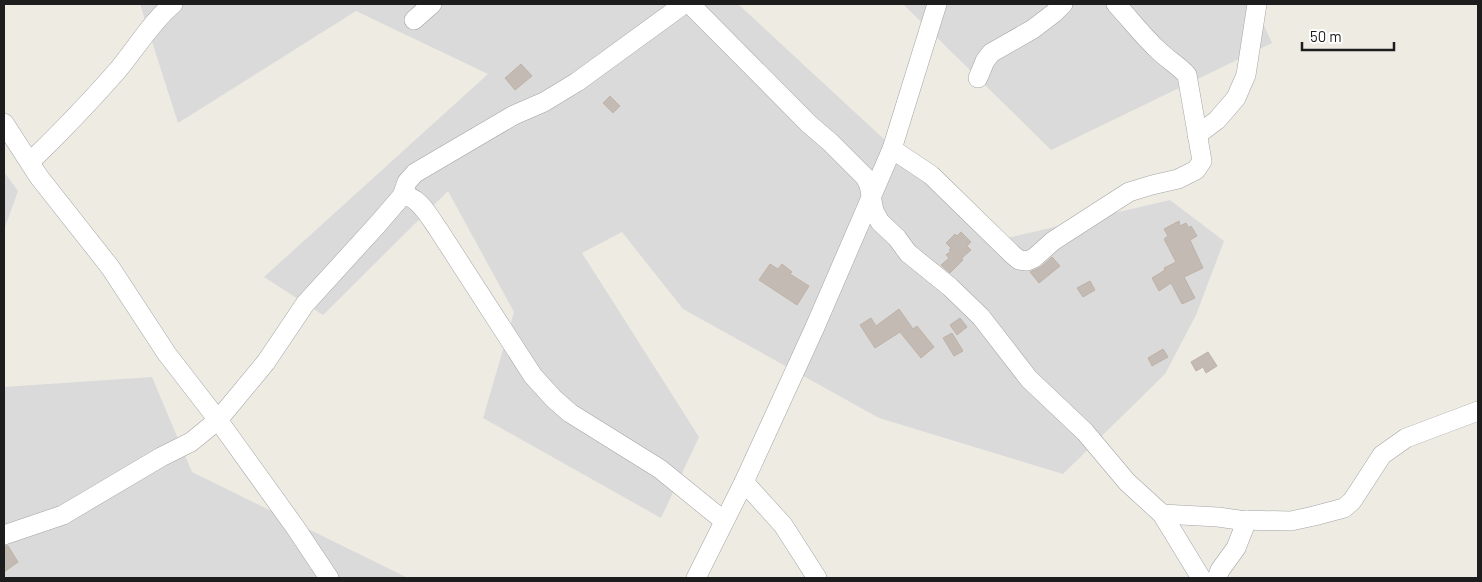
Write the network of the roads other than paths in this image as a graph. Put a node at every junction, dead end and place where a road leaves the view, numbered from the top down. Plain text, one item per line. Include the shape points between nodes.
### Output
1 (173, 4) edge
2 (432, 4) edge
3 (684, 4) edge
4 (690, 4) edge
5 (938, 4) edge
6 (1062, 4) edge
7 (1116, 4) edge
8 (1257, 4) edge
9 (414, 20) dead end
10 (978, 78) dead end
11 (4, 123) edge
12 (1197, 135) junction
13 (892, 149) junction
14 (30, 162) junction
15 (402, 196) junction
16 (871, 196) junction
17 (1478, 410) edge
18 (218, 420) junction
19 (744, 482) junction
20 (1162, 514) junction
21 (1247, 520) junction
22 (724, 521) junction
23 (4, 535) edge
24 (329, 578) edge
25 (696, 578) edge
26 (817, 578) edge
27 (1201, 578) edge
28 (1217, 578) edge

1 - 14 street via 162,13 117,71
2 - 9 street
3 - 15 street via 577,82 415,174 407,182
4 - 16 street via 865,177
5 - 13 street
6 - 10 street via 1033,29 991,53
7 - 12 street via 1187,76
8 - 12 street via 1246,76 1236,98 1218,120
11 - 14 street
12 - 13 street via 1202,161 1196,170 1178,179 1129,192 1027,261 1013,256 931,175
13 - 16 street
14 - 18 street
15 - 18 street via 305,304 266,362
15 - 22 street via 412,197 432,222 533,376 554,399 570,413 660,469
16 - 19 street
16 - 20 street via 880,222 908,253 950,287 981,318 1029,379 1085,432 1127,482
17 - 21 street via 1406,438 1382,455 1344,508 1291,521
18 - 23 street via 191,442 63,515
18 - 24 street
19 - 22 street
19 - 26 street via 783,525
20 - 21 street
20 - 27 street
21 - 28 street via 1236,548
22 - 25 street

